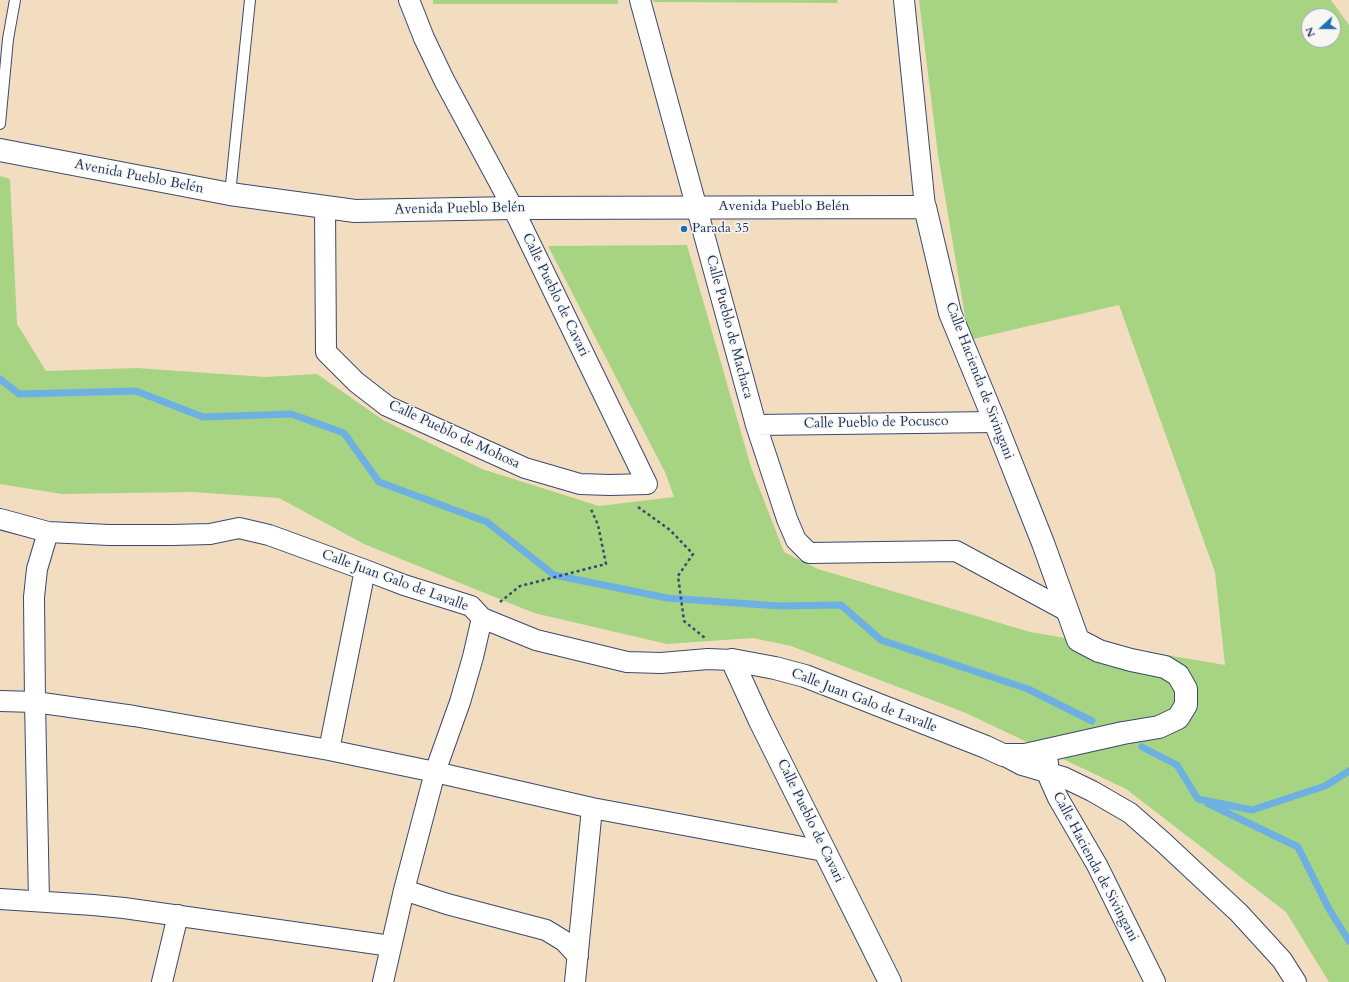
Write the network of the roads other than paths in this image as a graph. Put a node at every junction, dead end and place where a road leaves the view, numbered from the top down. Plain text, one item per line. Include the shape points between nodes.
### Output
1 (15, 0) edge
2 (250, 0) edge
3 (409, 0) edge
4 (640, 0) edge
5 (904, 0) edge
6 (0, 124) edge
7 (0, 150) edge
8 (230, 194) junction
9 (325, 207) junction
10 (696, 207) junction
11 (925, 207) junction
12 (513, 208) junction
13 (996, 422) junction
14 (756, 425) junction
15 (647, 484) joint
16 (0, 520) edge
17 (48, 532) junction
18 (365, 570) junction
19 (1067, 611) junction
20 (482, 618) junction
21 (732, 660) junction
22 (0, 701) edge
23 (35, 702) junction
24 (1050, 749) junction
25 (329, 750) junction
26 (1003, 755) junction
27 (1046, 771) junction
28 (435, 772) junction
29 (592, 808) junction
30 (824, 851) junction
31 (404, 890) junction
32 (0, 899) edge
33 (39, 901) junction
34 (178, 915) junction
35 (391, 946) junction
36 (578, 956) junction
37 (162, 982) edge
38 (383, 982) edge
39 (575, 982) edge
40 (890, 982) edge
41 (1155, 982) edge
42 (1296, 982) edge

1 - 6 lane via 8,39
2 - 8 lane
3 - 12 street, Calle Pueblo de Cavari via 444,80
4 - 10 street, Calle Pueblo de Machaca
5 - 11 street, Calle Hacienda de Sivingani
7 - 8 street, Avenida Pueblo Belén
8 - 9 street, Avenida Pueblo Belén
9 - 12 street, Avenida Pueblo Belén via 356,211
9 - 15 street, Calle Pueblo de Mohosa via 326,352 356,382 387,406 525,468 580,484
10 - 11 street, Avenida Pueblo Belén
10 - 12 street, Avenida Pueblo Belén
10 - 14 street, Calle Pueblo de Machaca
11 - 13 street, Calle Hacienda de Sivingani via 950,313
12 - 15 street, Calle Pueblo de Cavari
13 - 14 street, Calle Pueblo de Pocusco
13 - 19 street, Calle Hacienda de Sivingani
14 - 19 street, Calle Pueblo de Machaca via 787,519 796,540 810,553 956,551
16 - 17 street, Calle Juan Galo de Lavalle
17 - 18 street, Calle Juan Galo de Lavalle via 172,535 210,534 239,528 269,535
17 - 23 street via 37,569 34,597
18 - 20 street, Calle Juan Galo de Lavalle via 404,586 471,606
18 - 25 street
19 - 24 street, Calle Juan Galo de Lavalle via 1078,640 1099,651 1165,667 1178,675 1186,689 1186,705 1178,718 1159,727 1123,732
20 - 21 street, Calle Juan Galo de Lavalle via 536,640 627,662
20 - 28 street via 462,696
21 - 26 street, Calle Juan Galo de Lavalle via 805,676
21 - 30 street, Calle Pueblo de Cavari
22 - 23 street
23 - 25 street via 134,716
23 - 33 street
24 - 26 street, Calle Juan Galo de Lavalle via 1025,755
24 - 27 street
25 - 28 street
26 - 27 street via 1022,765
27 - 41 street, Calle Hacienda de Sivingani via 1058,798 1097,865
27 - 42 street via 1092,791 1130,813 1239,913 1282,960
28 - 29 street
28 - 31 street
29 - 30 street
29 - 36 street
30 - 40 street, Calle Pueblo de Cavari
31 - 35 street
31 - 36 street via 546,930 564,941
32 - 33 street
33 - 34 street
34 - 35 street
34 - 37 street
35 - 38 street
36 - 39 street

